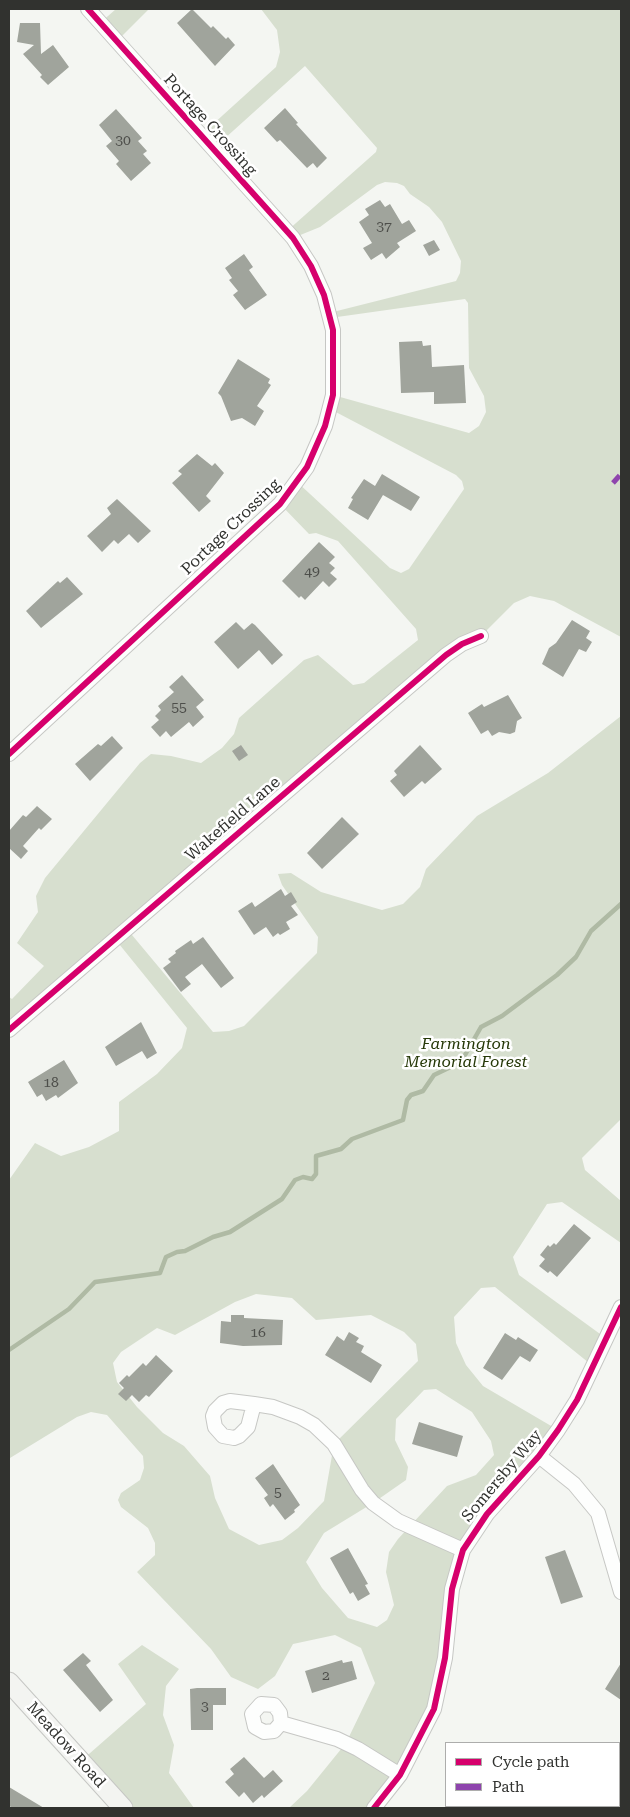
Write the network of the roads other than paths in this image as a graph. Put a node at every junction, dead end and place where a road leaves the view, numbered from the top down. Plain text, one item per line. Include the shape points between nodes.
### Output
1 (88, 9) edge
2 (481, 636) dead end
3 (9, 754) edge
4 (9, 1030) edge
5 (621, 1307) edge
6 (254, 1404) dead end
7 (539, 1456) junction
8 (463, 1550) junction
9 (621, 1592) edge
10 (9, 1682) edge
11 (280, 1723) dead end
12 (400, 1775) junction
13 (123, 1808) edge
14 (374, 1808) edge

1 - 3 street, Portage Crossing via 287,231 306,259 324,295 333,330 333,395 325,426 307,467 280,504
2 - 4 street, Wakefield Lane via 446,655
5 - 7 street, Somersby Way via 577,1400
6 - 8 street via 287,1410 314,1425 334,1444 373,1504 398,1522
7 - 8 street, Somersby Way via 487,1514
7 - 9 street via 574,1484 598,1513
8 - 12 street, Somersby Way via 452,1588 445,1658 436,1700
10 - 13 street, Meadow Road
11 - 12 street via 337,1739
12 - 14 street, Somersby Way

